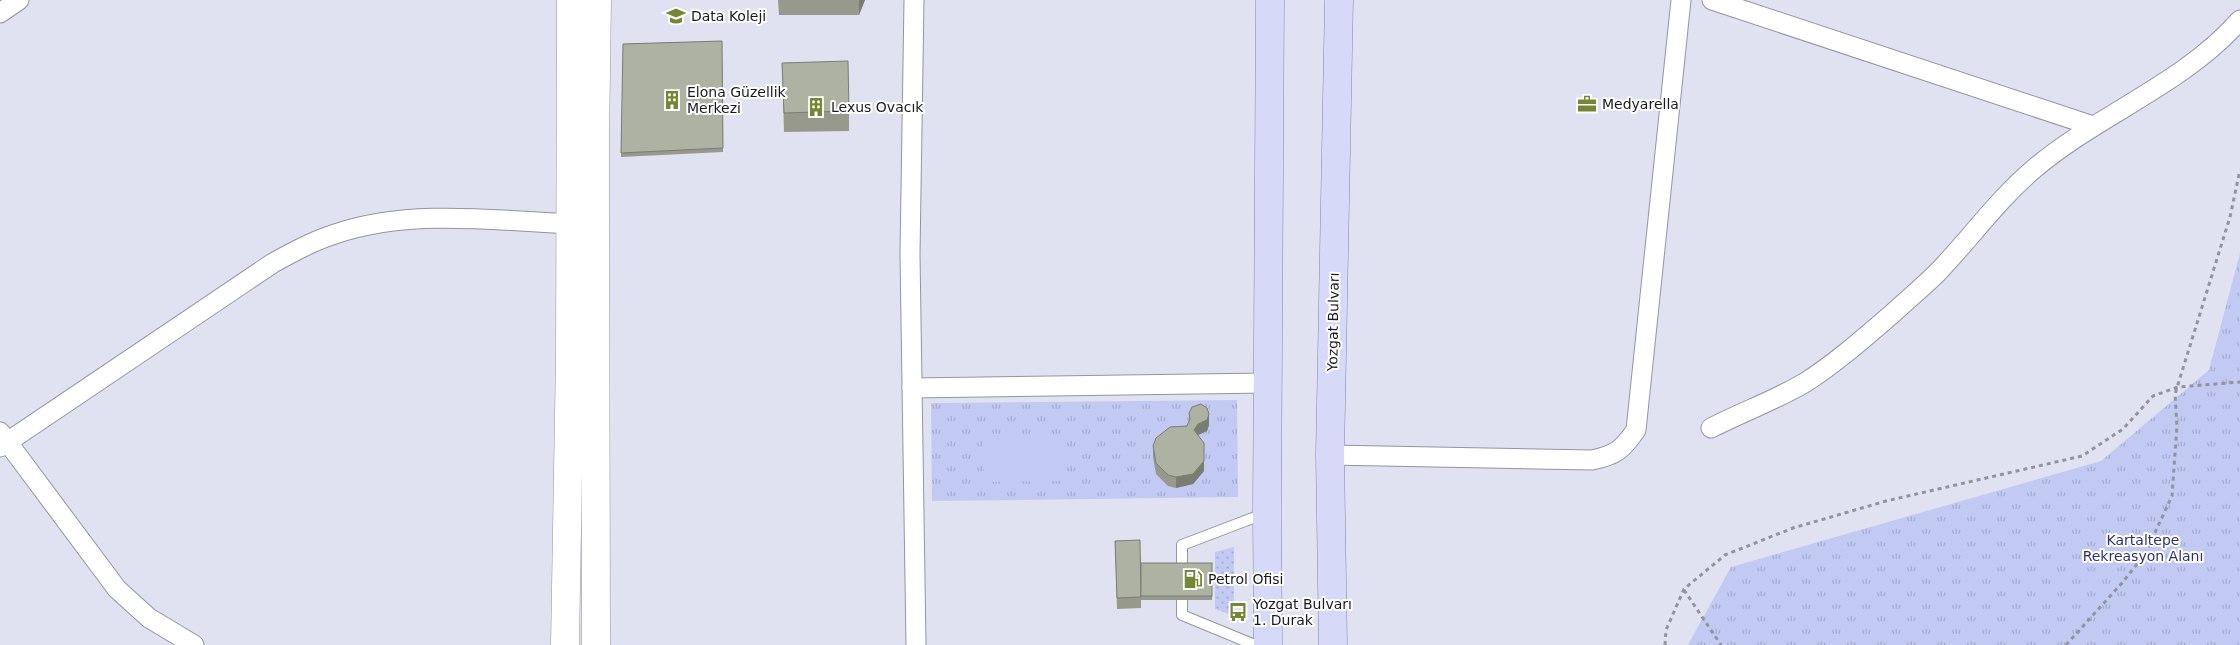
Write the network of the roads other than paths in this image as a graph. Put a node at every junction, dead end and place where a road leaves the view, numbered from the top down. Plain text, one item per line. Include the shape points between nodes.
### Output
1 (19, 0) edge
2 (571, 0) edge
3 (597, 0) edge
4 (914, 0) edge
5 (1270, 0) edge
6 (1339, 0) edge
7 (1680, 0) edge
8 (1712, 0) edge
9 (0, 13) edge
10 (2240, 20) edge
11 (2093, 126) junction
12 (569, 224) junction
13 (1268, 383) junction
14 (912, 388) junction
15 (1711, 428) dead end
16 (2, 441) edge
17 (1330, 455) junction
18 (1267, 513) junction
19 (194, 645) edge
20 (564, 645) edge
21 (596, 645) edge
22 (916, 645) edge
23 (1255, 645) edge
24 (1268, 645) edge
25 (1333, 645) edge

1 - 9 street
2 - 12 main road
3 - 21 main road via 594,141
4 - 14 street via 910,254
5 - 13 main road
6 - 17 main road, Yozgat Bulvarı
7 - 17 street via 1636,430 1625,446 1611,456 1592,460
8 - 11 street
10 - 11 street via 2228,35 2204,54
11 - 15 street via 2034,168 1936,274 1834,363 1804,383
12 - 16 street via 401,220 366,225 320,239 273,263
12 - 20 main road via 570,357
13 - 14 street
13 - 18 main road
14 - 22 street
16 - 19 street via 117,589 150,618
17 - 25 main road, Yozgat Bulvarı
18 - 23 lane via 1182,546 1182,615
18 - 24 main road

